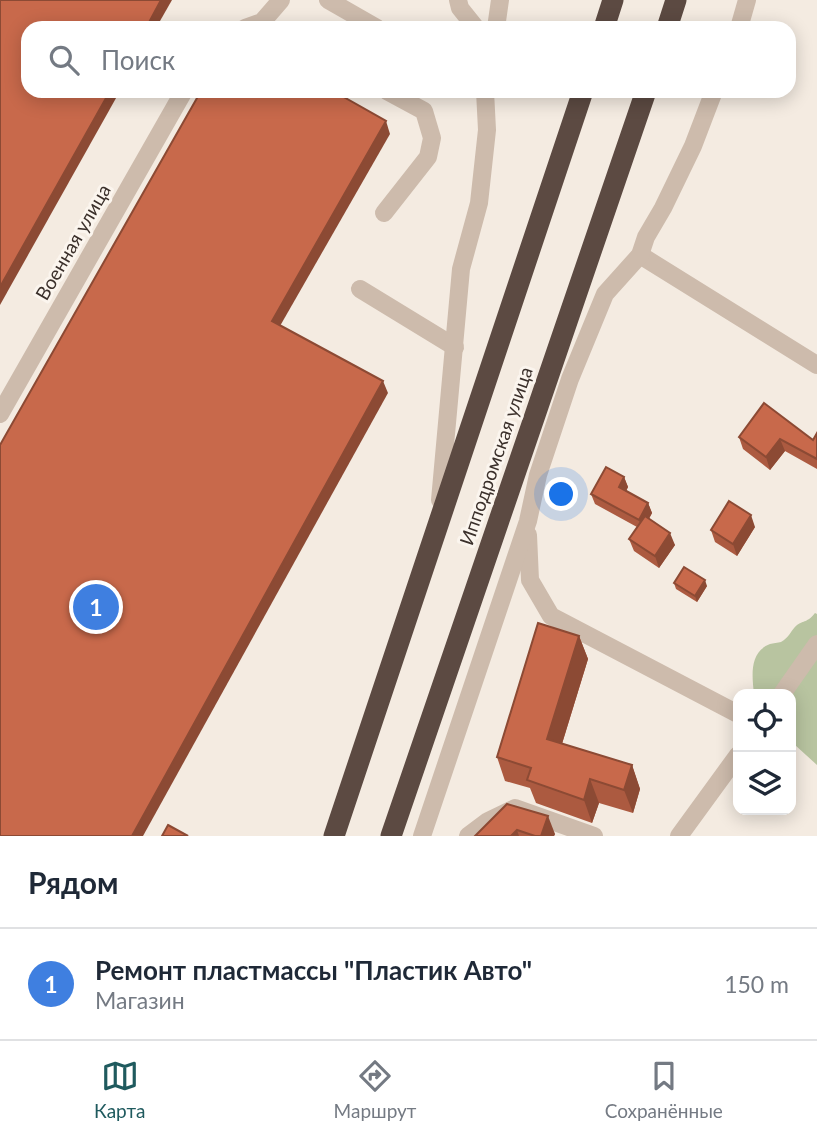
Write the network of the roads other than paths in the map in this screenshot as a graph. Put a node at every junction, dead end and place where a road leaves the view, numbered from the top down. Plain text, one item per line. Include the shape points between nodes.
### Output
1 (281, 0) edge
2 (328, 0) edge
3 (458, 0) edge
4 (500, 0) edge
5 (613, 0) edge
6 (747, 0) edge
7 (264, 21) edge
8 (365, 21) edge
9 (470, 21) edge
10 (497, 21) edge
11 (606, 21) edge
12 (741, 21) edge
13 (180, 98) edge
14 (400, 98) edge
15 (485, 98) edge
16 (581, 98) edge
17 (644, 98) edge
18 (711, 98) edge
19 (384, 213) dead end
20 (640, 255) junction
21 (359, 289) dead end
22 (455, 347) junction
23 (817, 365) edge
24 (0, 414) edge
25 (528, 522) junction
26 (437, 533) junction
27 (817, 644) edge
28 (786, 689) edge
29 (733, 711) edge
30 (733, 762) edge
31 (334, 836) edge
32 (391, 836) edge
33 (422, 836) edge
34 (468, 836) edge
35 (594, 836) edge
36 (680, 836) edge

1 - 7 street
2 - 8 street
3 - 9 street
4 - 10 street
5 - 11 highway
6 - 12 street
13 - 24 street, Военная улица
14 - 19 street via 424,111 432,138 428,157
15 - 22 street via 479,203 461,269
16 - 26 highway, Ипподромская улица
17 - 32 highway, Ипподромская улица
18 - 20 street
20 - 23 street
20 - 25 street via 605,294 570,379
21 - 22 street
22 - 26 street
25 - 29 street via 530,580 551,615
25 - 33 street
26 - 31 highway, Ипподромская улица
27 - 28 street
30 - 36 street
34 - 35 street via 515,808

